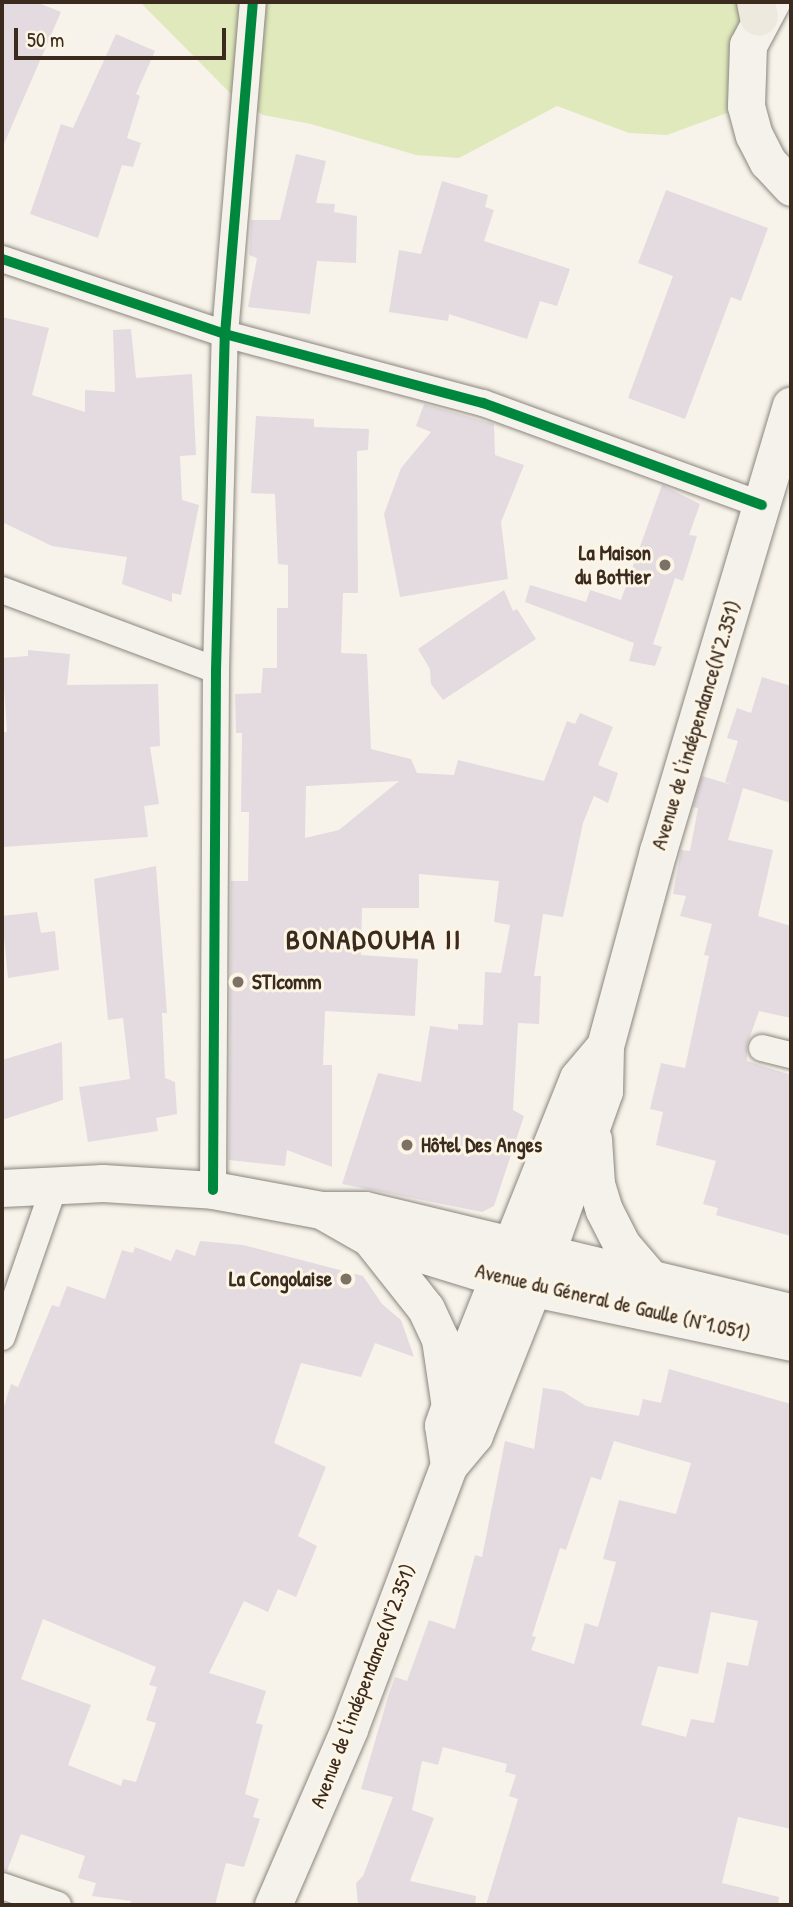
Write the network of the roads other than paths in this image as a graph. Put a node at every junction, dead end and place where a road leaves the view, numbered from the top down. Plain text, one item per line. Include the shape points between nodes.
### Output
1 (253, 2) edge
2 (762, 7) edge
3 (790, 194) edge
4 (2, 259) edge
5 (225, 334) junction
6 (791, 405) edge
7 (762, 505) junction
8 (2, 590) edge
9 (216, 670) junction
10 (605, 1046) junction
11 (762, 1048) dead end
12 (791, 1055) edge
13 (593, 1123) junction
14 (55, 1184) junction
15 (2, 1188) edge
16 (213, 1190) junction
17 (321, 1210) junction
18 (370, 1238) junction
19 (511, 1244) junction
20 (546, 1254) junction
21 (499, 1278) junction
22 (652, 1279) junction
23 (533, 1288) junction
24 (791, 1312) edge
25 (2, 1337) edge
26 (791, 1342) edge
27 (450, 1404) junction
28 (449, 1465) junction
29 (2, 1886) edge
30 (58, 1905) edge
31 (274, 1905) edge

1 - 5 street
2 - 3 main road via 743,75 746,106 754,135
4 - 5 street
5 - 7 street via 483,404
5 - 9 street
6 - 7 main road, Avenue de l'indépendance(N°2.351)
7 - 10 main road, Avenue de l'indépendance(N°2.351)
8 - 9 street
9 - 16 street
10 - 13 main road, Avenue de l'indépendance(N°2.351) via 604,1091
10 - 19 main road, Avenue de l'indépendance(N°2.351) via 578,1078
11 - 12 street
13 - 20 main road, Avenue de l'indépendance(N°2.351)
13 - 22 main road via 593,1162 604,1210 622,1245
14 - 15 main road, Avenue du Géneral de Gaulle (N°1.051)
14 - 16 main road, Avenue du Géneral de Gaulle (N°1.051)
14 - 25 street
16 - 17 main road, Avenue du Géneral de Gaulle (N°1.051)
17 - 18 main road, Avenue du Géneral de Gaulle (N°1.051)
17 - 19 main road, Avenue du Géneral de Gaulle (N°1.051) via 365,1210
18 - 21 main road, Avenue du Géneral de Gaulle (N°1.051)
18 - 27 main road via 426,1310 440,1339
19 - 20 main road, Avenue du Géneral de Gaulle (N°1.051)
19 - 21 main road, Avenue de l'indépendance(N°2.351)
20 - 22 main road, Avenue du Géneral de Gaulle (N°1.051)
20 - 23 main road, Avenue de l'indépendance(N°2.351)
21 - 23 main road, Avenue du Géneral de Gaulle (N°1.051)
21 - 27 main road, Avenue de l'indépendance(N°2.351)
22 - 24 main road, Avenue du Géneral de Gaulle (N°1.051)
23 - 26 main road, Avenue du Géneral de Gaulle (N°1.051)
23 - 28 main road, Avenue de l'indépendance(N°2.351) via 474,1435
27 - 28 main road, Avenue de l'indépendance(N°2.351) via 443,1425
28 - 31 main road, Avenue de l'indépendance(N°2.351) via 349,1729
29 - 30 street

